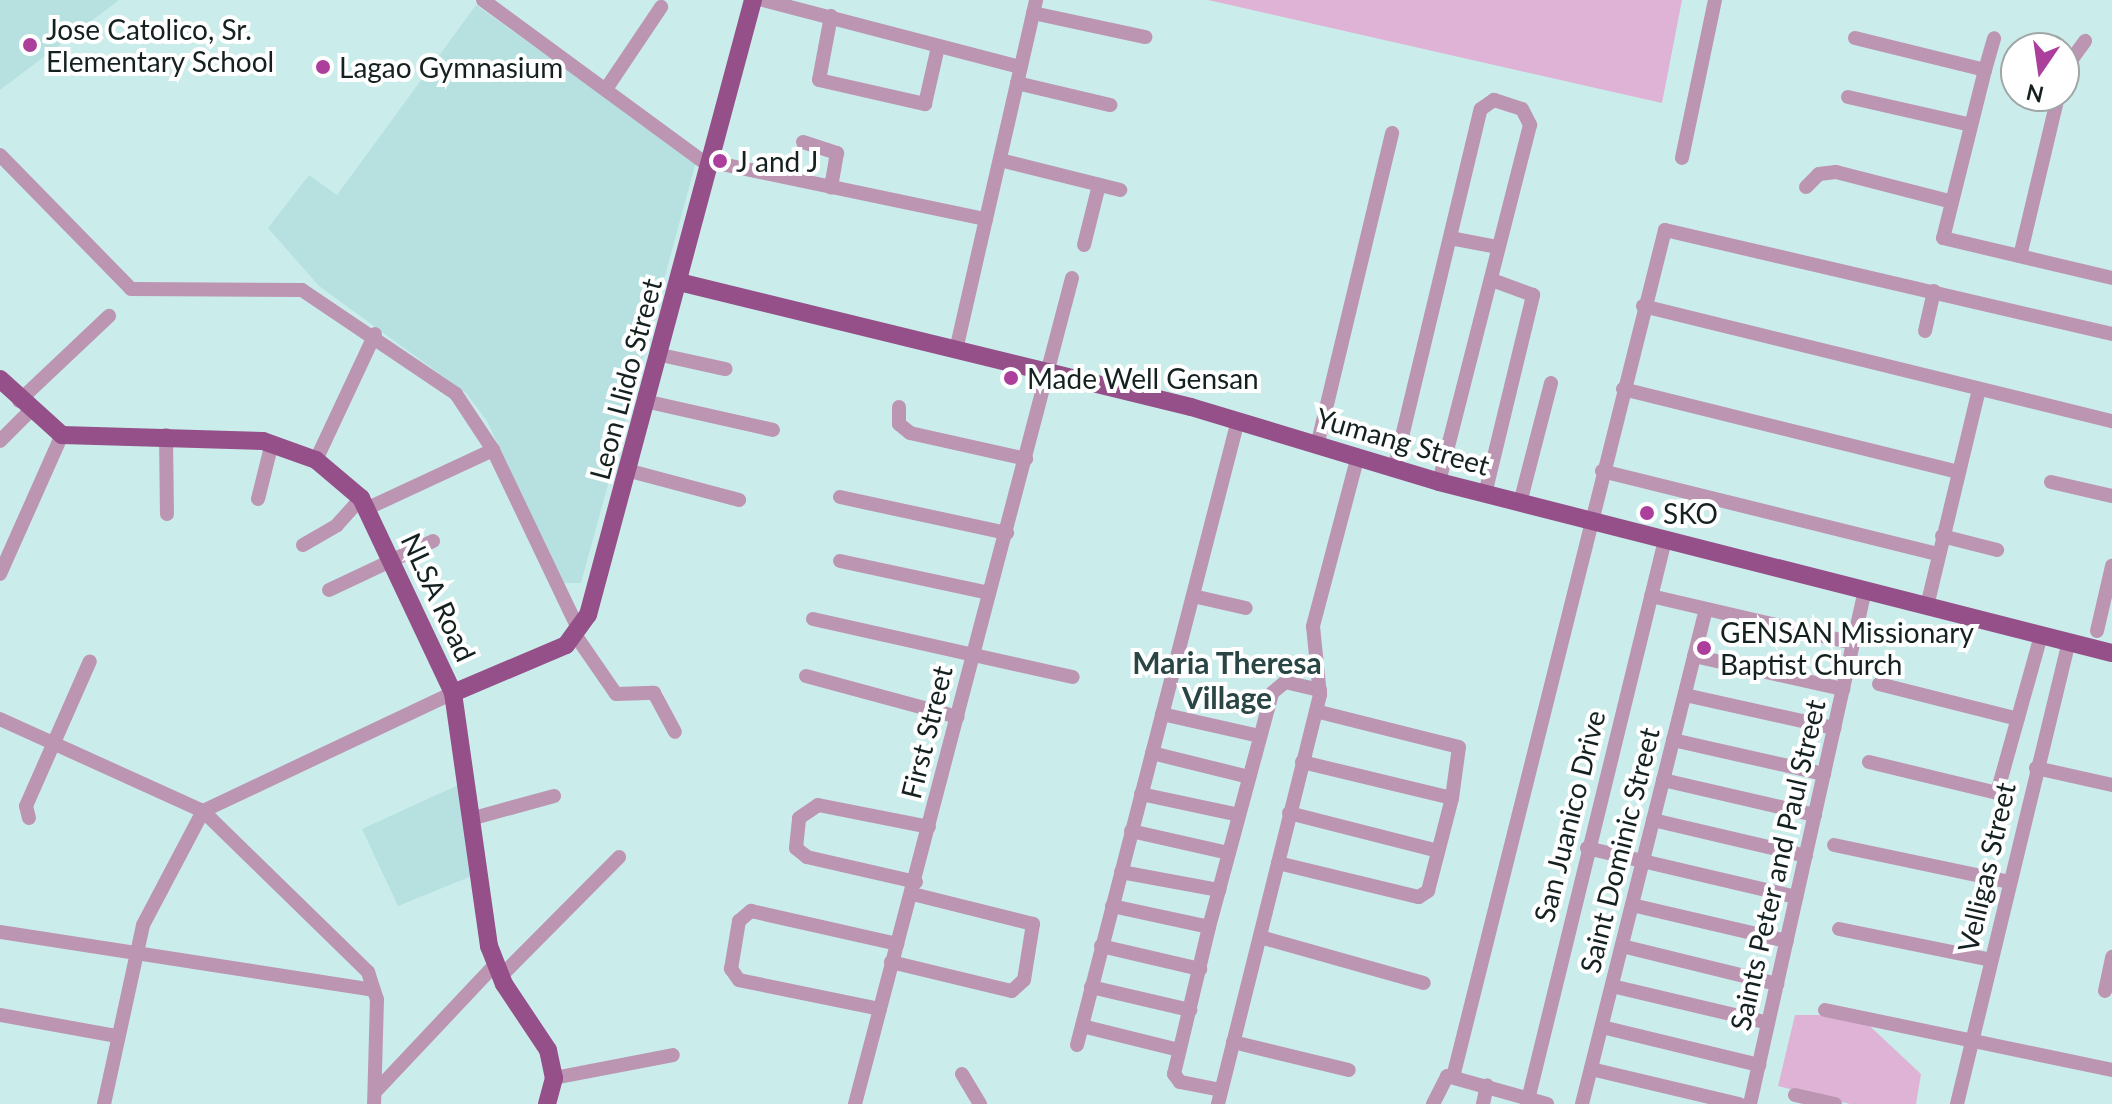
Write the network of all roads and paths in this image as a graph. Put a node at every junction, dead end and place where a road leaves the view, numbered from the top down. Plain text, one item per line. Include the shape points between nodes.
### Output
1 (483, 0) edge
2 (753, 0) edge
3 (763, 0) edge
4 (1715, 0) edge
5 (661, 7) dead end
6 (1035, 7) edge
7 (831, 16) junction
8 (1145, 37) dead end
9 (1855, 38) dead end
10 (1994, 38) dead end
11 (2085, 41) dead end
12 (938, 47) junction
13 (2080, 48) edge
14 (1020, 67) junction
15 (1985, 70) junction
16 (1017, 83) junction
17 (606, 89) junction
18 (1848, 97) dead end
19 (1110, 105) dead end
20 (2054, 112) edge
21 (1971, 125) junction
22 (1392, 133) dead end
23 (803, 142) dead end
24 (0, 155) edge
25 (1682, 158) dead end
26 (1000, 160) junction
27 (711, 165) junction
28 (1099, 185) junction
29 (831, 187) junction
30 (1806, 187) dead end
31 (1120, 190) dead end
32 (1949, 201) junction
33 (986, 219) junction
34 (1450, 238) junction
35 (1084, 245) dead end
36 (1498, 247) junction
37 (2020, 256) junction
38 (1072, 278) dead end
39 (2112, 278) edge
40 (1492, 280) junction
41 (679, 282) junction
42 (1934, 291) junction
43 (1643, 306) junction
44 (109, 316) dead end
45 (1925, 331) dead end
46 (375, 334) junction
47 (2112, 334) edge
48 (956, 350) junction
49 (661, 355) junction
50 (725, 369) dead end
51 (1052, 373) junction
52 (1551, 383) dead end
53 (2, 385) edge
54 (1623, 389) junction
55 (1979, 389) junction
56 (649, 402) junction
57 (24, 406) junction
58 (899, 407) dead end
59 (1238, 420) junction
60 (2112, 421) edge
61 (773, 430) dead end
62 (62, 435) junction
63 (166, 435) junction
64 (0, 441) edge
65 (272, 443) junction
66 (1317, 446) junction
67 (493, 450) junction
68 (1026, 459) junction
69 (1357, 459) junction
70 (316, 460) junction
71 (1394, 470) junction
72 (630, 471) junction
73 (1602, 471) junction
74 (1958, 472) junction
75 (1439, 482) junction
76 (2051, 482) dead end
77 (1485, 494) junction
78 (2112, 496) edge
79 (840, 497) dead end
80 (258, 499) dead end
81 (739, 500) dead end
82 (364, 503) junction
83 (1520, 503) junction
84 (167, 514) dead end
85 (1589, 520) junction
86 (1007, 533) junction
87 (1942, 536) junction
88 (1665, 540) junction
89 (433, 541) dead end
90 (303, 545) dead end
91 (1997, 550) dead end
92 (1938, 554) junction
93 (391, 560) junction
94 (840, 561) dead end
95 (2112, 566) edge
96 (0, 574) edge
97 (329, 590) dead end
98 (1865, 590) junction
99 (989, 593) junction
100 (1193, 596) junction
101 (1651, 596) junction
102 (1927, 606) junction
103 (1246, 608) dead end
104 (1706, 609) junction
105 (813, 619) dead end
106 (2097, 631) dead end
107 (578, 633) junction
108 (2041, 635) junction
109 (2069, 642) junction
110 (1853, 643) junction
111 (2112, 653) edge
112 (972, 655) junction
113 (1694, 656) junction
114 (90, 661) dead end
115 (806, 676) dead end
116 (1073, 677) dead end
117 (1879, 684) dead end
118 (1843, 689) junction
119 (1320, 690) junction
120 (453, 693) junction
121 (1685, 695) junction
122 (1316, 711) junction
123 (1162, 714) junction
124 (958, 717) junction
125 (0, 719) edge
126 (2018, 719) junction
127 (1834, 728) junction
128 (675, 732) dead end
129 (1260, 736) junction
130 (1673, 740) junction
131 (54, 744) junction
132 (1152, 753) junction
133 (1302, 762) junction
134 (1869, 762) dead end
135 (2036, 768) junction
136 (1824, 774) junction
137 (1249, 777) junction
138 (1663, 780) junction
139 (2112, 785) edge
140 (1141, 794) junction
141 (554, 796) dead end
142 (1452, 798) junction
143 (203, 811) junction
144 (1289, 813) junction
145 (1239, 815) junction
146 (1815, 815) junction
147 (29, 818) dead end
148 (474, 818) junction
149 (1653, 820) junction
150 (929, 827) junction
151 (1131, 831) junction
152 (1834, 845) dead end
153 (1587, 848) junction
154 (1438, 851) junction
155 (1229, 853) junction
156 (1806, 856) junction
157 (619, 857) dead end
158 (1643, 862) junction
159 (1278, 863) junction
160 (1121, 872) junction
161 (2010, 882) junction
162 (915, 888) junction
163 (1219, 890) junction
164 (1796, 897) junction
165 (1632, 905) junction
166 (1112, 906) junction
167 (1209, 927) junction
168 (1839, 929) dead end
169 (0, 932) edge
170 (1260, 937) junction
171 (1787, 941) junction
172 (897, 944) junction
173 (1101, 946) junction
174 (1622, 946) junction
175 (136, 948) junction
176 (2112, 957) edge
177 (1991, 960) junction
178 (891, 962) junction
179 (1200, 969) junction
180 (497, 972) junction
181 (1424, 983) dead end
182 (1777, 984) junction
183 (1612, 986) junction
184 (1091, 987) junction
185 (374, 990) junction
186 (2105, 991) dead end
187 (880, 1009) junction
188 (1190, 1010) junction
189 (1825, 1010) dead end
190 (0, 1015) edge
191 (1768, 1023) junction
192 (1082, 1026) junction
193 (1602, 1027) junction
194 (117, 1036) junction
195 (1970, 1040) junction
196 (1233, 1042) junction
197 (1077, 1045) dead end
198 (1179, 1050) junction
199 (673, 1055) dead end
200 (1759, 1065) junction
201 (1591, 1069) junction
202 (1349, 1070) dead end
203 (2112, 1070) edge
204 (962, 1074) dead end
205 (1453, 1077) junction
206 (554, 1078) junction
207 (1487, 1085) junction
208 (1795, 1095) dead end
209 (1220, 1097) edge
210 (375, 1098) edge
211 (1527, 1102) edge
212 (104, 1104) edge
213 (547, 1104) edge
214 (855, 1104) edge
215 (980, 1104) edge
216 (1433, 1104) edge
217 (1483, 1104) edge
218 (1547, 1104) edge
219 (1582, 1104) edge
220 (1739, 1104) edge
221 (1750, 1104) edge
222 (1835, 1104) edge
223 (1957, 1104) edge

1 - 17 street
2 - 27 main road, Leon Llido Street
3 - 7 street
4 - 25 street
5 - 17 street
6 - 8 street
6 - 14 street
7 - 12 street
7 - 12 street via 819,80 925,104
9 - 15 street
10 - 15 street
11 - 13 street
12 - 14 street
14 - 16 street
15 - 21 street
16 - 19 street
16 - 26 street
17 - 27 street
18 - 21 street
20 - 37 street
21 - 32 street
22 - 66 street
23 - 29 street via 837,153
24 - 46 street via 131,289 302,290
26 - 28 street
26 - 33 street
27 - 29 street
27 - 41 main road, Leon Llido Street
28 - 31 street
28 - 35 street
29 - 33 street
30 - 32 street via 1819,174 1836,172
32 - 37 street via 1943,238
33 - 48 street
34 - 36 street
34 - 36 street via 1483,103 1494,100 1522,109 1530,125
34 - 71 street
36 - 40 street
37 - 39 street
38 - 51 street, First Street
40 - 75 street
40 - 77 street via 1533,295
41 - 48 main road, Yumang Street
41 - 49 main road, Leon Llido Street
42 - 43 street via 1669,228
42 - 45 street
42 - 47 street
43 - 54 street
43 - 55 street
44 - 57 street
46 - 67 street via 456,394
46 - 70 street
48 - 51 main road, Yumang Street
49 - 50 street
49 - 56 main road, Leon Llido Street
51 - 59 main road, Yumang Street
51 - 68 street, First Street
52 - 83 street
53 - 57 main road
54 - 73 street
54 - 74 street
55 - 60 street
55 - 74 street
56 - 61 street
56 - 72 main road, Leon Llido Street
57 - 62 main road
57 - 64 street
58 - 68 street via 899,424 910,433
59 - 66 main road, Yumang Street
59 - 100 street
62 - 63 main road, NLSA Road
62 - 96 street
63 - 65 main road, NLSA Road
63 - 84 street
65 - 70 main road, NLSA Road
65 - 80 street
66 - 69 main road, Yumang Street
67 - 82 street
67 - 107 street
68 - 86 street, First Street
69 - 71 main road, Yumang Street
69 - 119 street via 1313,626
70 - 82 main road, NLSA Road
71 - 75 main road, Yumang Street
72 - 81 street
72 - 107 main road, Leon Llido Street
73 - 85 street
73 - 92 street
74 - 87 street
75 - 77 main road, Yumang Street
76 - 78 street
77 - 83 main road, Yumang Street
79 - 86 street
82 - 90 street
82 - 93 main road, NLSA Road
83 - 85 main road, Yumang Street
85 - 88 main road, Yumang Street
85 - 205 street
86 - 99 street, First Street
87 - 91 street
87 - 92 street
88 - 98 main road, Yumang Street
88 - 101 street, San Juanico Drive
89 - 93 street
92 - 102 street
93 - 97 street
93 - 120 main road, NLSA Road
94 - 99 street
95 - 106 street
98 - 102 main road, Yumang Street
98 - 110 street, Saints Peter and Paul Street
99 - 112 street, First Street
100 - 103 street
100 - 123 street
101 - 104 street
101 - 153 street, San Juanico Drive
102 - 108 main road, Yumang Street
104 - 110 street
104 - 113 street, Saint Dominic Street
105 - 112 street
107 - 120 main road
107 - 128 street via 616,694 654,693
108 - 109 main road, Yumang Street
108 - 126 street
109 - 111 main road, Yumang Street
109 - 135 street, Velligas Street
110 - 118 street, Saints Peter and Paul Street
112 - 116 street
112 - 124 street, First Street
113 - 118 street
113 - 121 street, Saint Dominic Street
114 - 131 street
115 - 124 street
117 - 126 street
118 - 127 street, Saints Peter and Paul Street
119 - 122 street
119 - 129 street via 1279,683
120 - 143 street
120 - 148 main road, NLSA Road
121 - 127 street
121 - 130 street, Saint Dominic Street
122 - 133 street
122 - 142 street via 1459,747
123 - 129 street
123 - 132 street
124 - 150 street, First Street
125 - 131 street
126 - 134 street via 1997,793
127 - 136 street, Saints Peter and Paul Street
129 - 137 street
130 - 136 street
130 - 138 street, Saint Dominic Street
131 - 143 street
131 - 147 street via 26,806
132 - 137 street
132 - 140 street
133 - 142 street
133 - 144 street
135 - 139 street
135 - 161 street, Velligas Street
136 - 146 street, Saints Peter and Paul Street
137 - 145 street
138 - 146 street
138 - 149 street, Saint Dominic Street
140 - 145 street
140 - 151 street
141 - 148 street
142 - 154 street
143 - 175 street
143 - 185 street via 360,959
144 - 154 street
144 - 159 street
145 - 155 street
146 - 156 street, Saints Peter and Paul Street
148 - 180 main road, NLSA Road
149 - 156 street
149 - 158 street, Saint Dominic Street
150 - 162 street, First Street
150 - 162 street via 818,805 799,818 796,848 807,857
151 - 155 street
151 - 160 street
152 - 161 street
153 - 158 street
153 - 211 street, San Juanico Drive
154 - 159 street via 1419,897
155 - 163 street
156 - 164 street, Saints Peter and Paul Street
157 - 180 street
158 - 164 street
158 - 165 street, Saint Dominic Street
159 - 170 street
160 - 163 street
160 - 166 street
161 - 177 street, Velligas Street
162 - 172 street, First Street
162 - 178 street via 1033,924 1024,980 1012,991
163 - 167 street
164 - 171 street, Saints Peter and Paul Street
165 - 171 street
165 - 174 street, Saint Dominic Street
166 - 167 street
166 - 173 street
167 - 179 street
168 - 177 street
169 - 175 street
170 - 181 street
170 - 196 street
171 - 182 street, Saints Peter and Paul Street
172 - 178 street, First Street
172 - 187 street via 751,911 739,921 731,969 739,980
173 - 179 street
173 - 184 street
174 - 182 street
174 - 183 street, Saint Dominic Street
175 - 185 street
175 - 194 street
176 - 186 street
177 - 195 street, Velligas Street
178 - 187 street, First Street
179 - 188 street
180 - 206 main road, NLSA Road via 542,1035
180 - 210 street
182 - 191 street, Saints Peter and Paul Street
183 - 191 street
183 - 193 street, Saint Dominic Street
184 - 188 street
184 - 192 street
185 - 210 street
187 - 214 street, First Street
188 - 198 street
189 - 195 street
190 - 194 street
191 - 200 street, Saints Peter and Paul Street
192 - 197 street
192 - 198 street
193 - 200 street
193 - 201 street, Saint Dominic Street
194 - 212 street
195 - 203 street
195 - 223 street, Velligas Street
196 - 202 street
196 - 209 street
198 - 209 street via 1174,1079
199 - 206 street
200 - 221 street, Saints Peter and Paul Street
201 - 219 street, Saint Dominic Street
201 - 220 street
204 - 215 street
205 - 207 street
205 - 216 street via 1440,1080
206 - 213 main road
207 - 211 street
207 - 217 street
208 - 222 street
211 - 218 street

